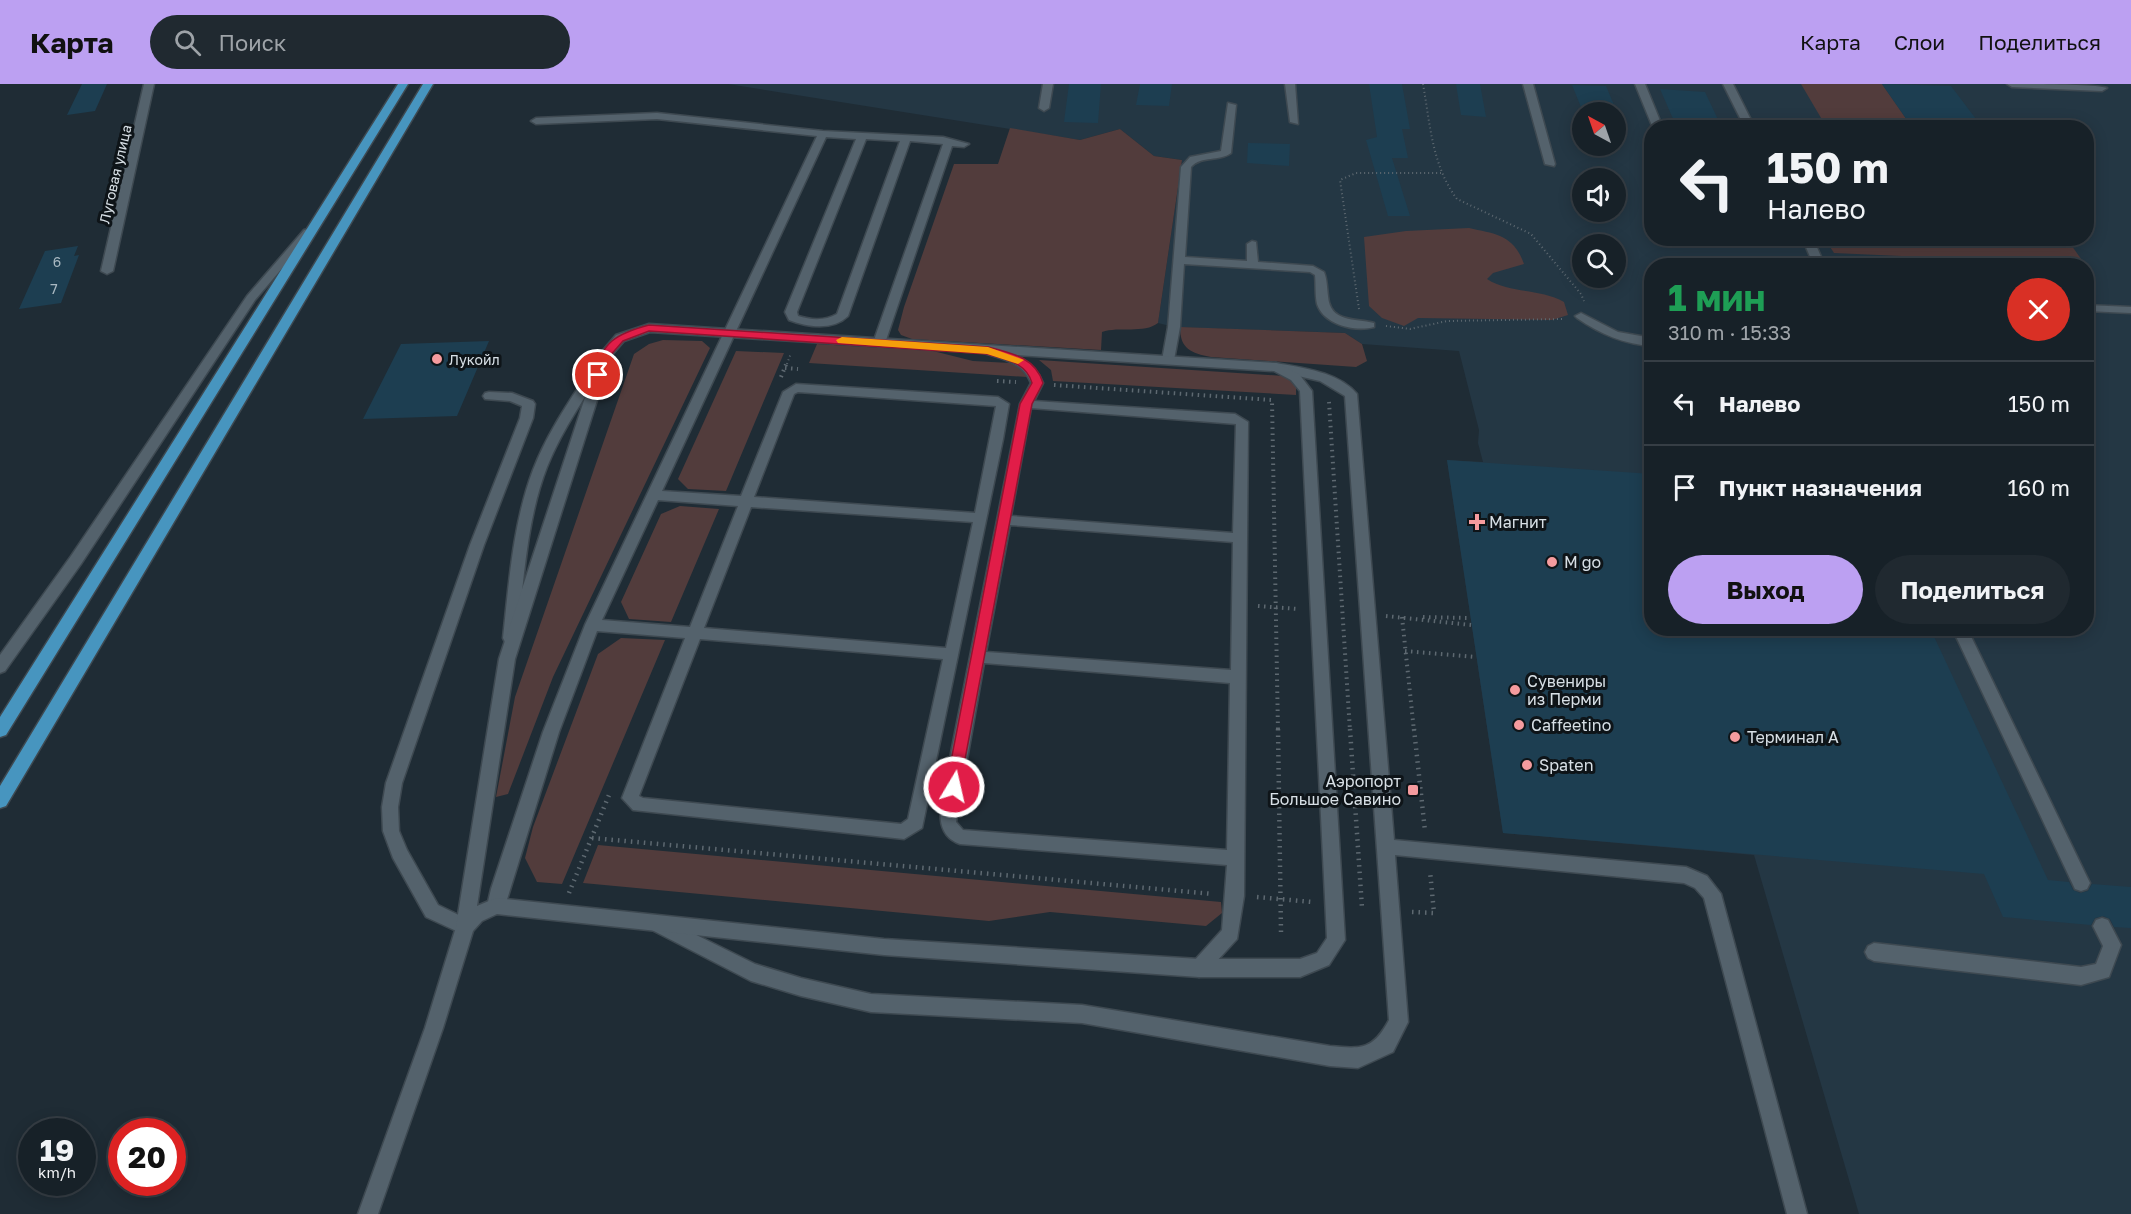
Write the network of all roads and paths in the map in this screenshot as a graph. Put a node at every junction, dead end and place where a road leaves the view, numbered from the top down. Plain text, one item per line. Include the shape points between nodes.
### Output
1 (149, 84) edge
2 (404, 84) edge
3 (428, 84) edge
4 (1048, 84) edge
5 (1290, 84) edge
6 (1424, 84) edge
7 (1528, 84) edge
8 (1640, 84) edge
9 (1728, 84) edge
10 (2012, 84) edge
11 (2098, 84) edge
12 (1231, 105) dead end
13 (1044, 108) dead end
14 (1655, 120) edge
15 (1746, 120) edge
16 (536, 121) dead end
17 (1295, 122) dead end
18 (823, 134) junction
19 (862, 136) junction
20 (906, 139) junction
21 (948, 143) junction
22 (964, 144) dead end
23 (1550, 164) dead end
24 (1441, 173) junction
25 (324, 213) junction
26 (1252, 244) dead end
27 (1178, 260) junction
28 (1252, 264) junction
29 (107, 271) dead end
30 (2094, 308) edge
31 (2131, 310) edge
32 (1581, 316) junction
33 (1370, 325) junction
34 (730, 333) junction
35 (1644, 342) edge
36 (879, 343) junction
37 (988, 350) junction
38 (605, 355) junction
39 (1168, 360) junction
40 (1276, 368) junction
41 (489, 396) dead end
42 (1329, 399) dead end
43 (1026, 404) junction
44 (654, 495) junction
45 (745, 502) junction
46 (980, 518) junction
47 (1004, 520) junction
48 (1240, 538) junction
49 (1470, 618) dead end
50 (1471, 625) dead end
51 (592, 626) junction
52 (694, 633) junction
53 (1963, 636) edge
54 (1406, 651) dead end
55 (952, 654) junction
56 (978, 657) junction
57 (1476, 657) dead end
58 (507, 658) junction
59 (0, 667) edge
60 (1238, 677) junction
61 (0, 730) edge
62 (0, 801) edge
63 (1385, 847) junction
64 (1235, 858) junction
65 (2081, 883) dead end
66 (496, 906) junction
67 (1362, 908) dead end
68 (658, 924) junction
69 (2102, 926) dead end
70 (465, 927) junction
71 (1874, 952) dead end
72 (1199, 968) junction
73 (368, 1214) edge
74 (1797, 1214) edge

1 - 29 street, Луговая улица
2 - 25 main road
3 - 62 main road
4 - 13 street
5 - 17 street
6 - 24 path
7 - 23 street
8 - 14 street
9 - 15 street
10 - 11 street via 2102,88
12 - 27 street via 1226,153 1217,157 1198,156 1186,167
16 - 18 street via 657,116
18 - 19 street
18 - 34 street
19 - 20 street
19 - 20 street via 791,312 799,321 829,322 842,316
20 - 21 street
21 - 22 street
21 - 36 street
24 - 32 path via 1457,199 1532,234 1581,294 1588,310
24 - 33 path via 1356,173 1340,180 1360,319
25 - 59 street via 251,298
25 - 61 main road
26 - 28 street
27 - 28 street
27 - 39 street
28 - 33 street via 1313,269 1320,274 1323,304 1328,313 1337,320
30 - 31 street
32 - 33 path via 1447,321 1410,329
32 - 35 street via 1615,337
34 - 36 street
34 - 38 street via 649,328 620,338
34 - 44 street
36 - 37 street
37 - 39 street
37 - 43 street via 1023,362 1034,372 1037,383
38 - 58 street
38 - 58 street via 550,447 538,478 525,521
39 - 40 street
40 - 63 street via 1335,381 1351,394
40 - 72 street via 1295,377 1306,391 1336,940 1323,959 1300,968
41 - 70 street via 512,397 529,404 527,421 469,565 394,783 390,807 391,831 399,853 432,911
42 - 67 path
43 - 47 street
43 - 48 street via 1239,419
44 - 45 street
44 - 51 street
45 - 46 street
45 - 46 street via 791,389 998,401 1002,404 997,439
45 - 52 street
46 - 55 street
47 - 48 street
47 - 56 street
48 - 60 street
49 - 50 path via 1402,617
51 - 52 street
51 - 66 street via 551,732
52 - 55 street
52 - 55 street via 630,798 633,803 904,832 916,823
53 - 65 street
54 - 57 path
56 - 60 street
56 - 64 street via 948,824 952,831 960,837
58 - 70 street
60 - 64 street
63 - 68 street via 1399,1022 1386,1045 1358,1058 1082,1014 871,1003 751,972
63 - 74 street via 1686,875 1701,882 1712,894
64 - 72 street via 1231,933
66 - 68 street
66 - 70 street via 476,915
68 - 72 street via 885,947
69 - 71 street via 2112,945 2103,971 2081,976
70 - 73 street

